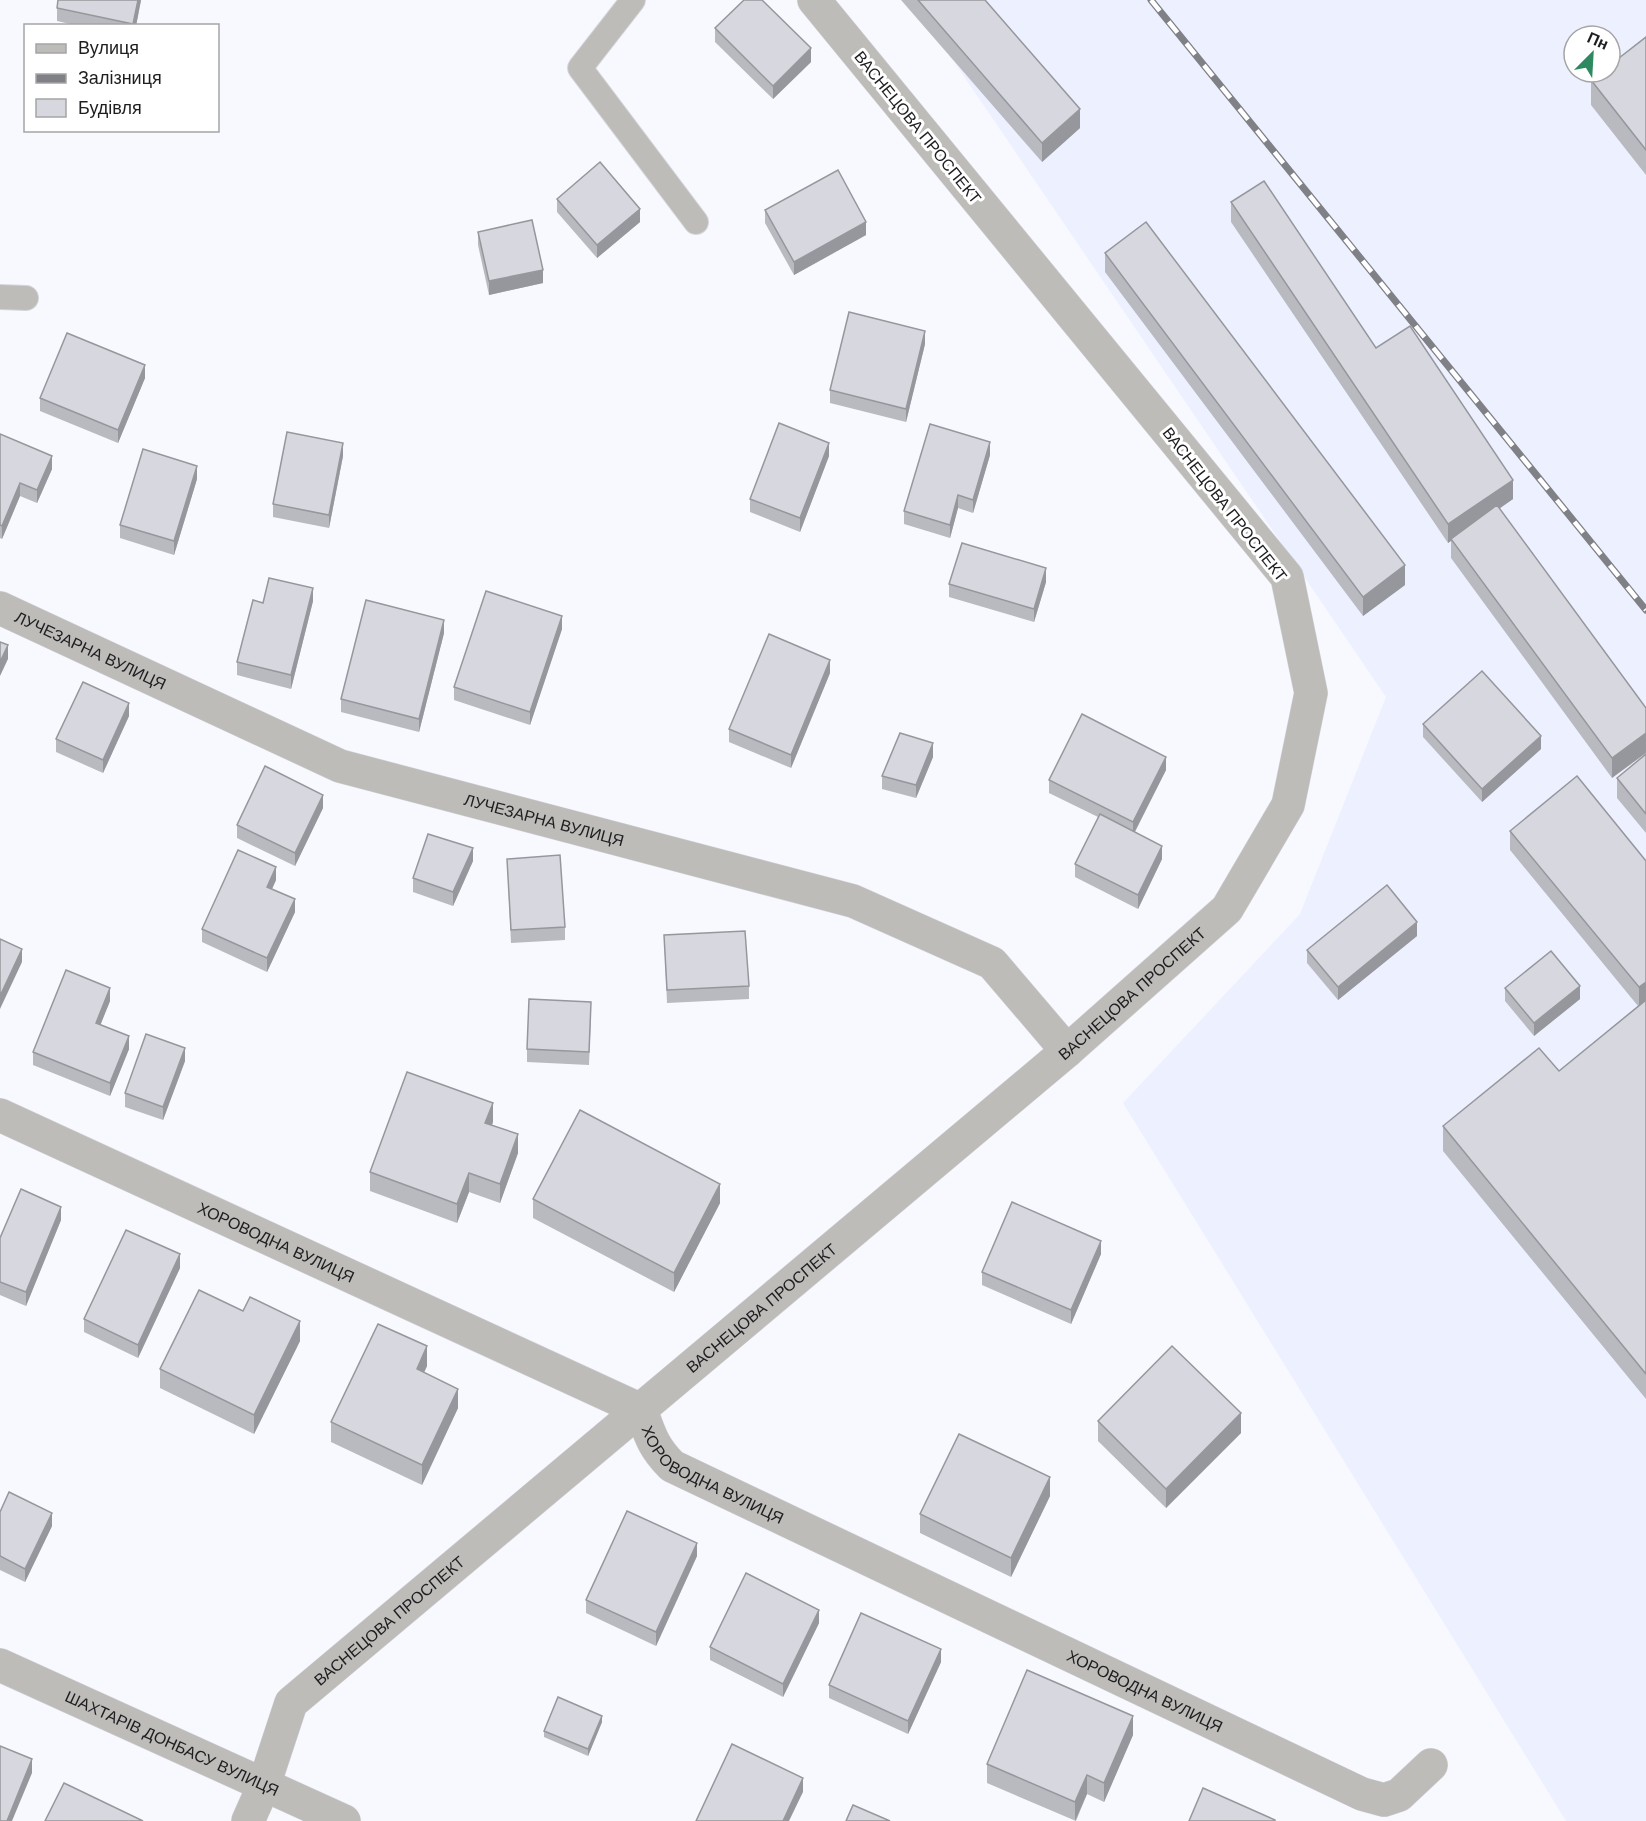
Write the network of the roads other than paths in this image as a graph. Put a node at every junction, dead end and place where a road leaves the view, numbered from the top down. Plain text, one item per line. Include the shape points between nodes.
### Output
1 (633, 0) edge
2 (814, 0) edge
3 (696, 222) dead end
4 (0, 297) edge
5 (26, 298) dead end
6 (0, 608) edge
7 (1067, 1051) junction
8 (0, 1115) edge
9 (641, 1410) junction
10 (0, 1665) edge
11 (1431, 1765) dead end
12 (264, 1785) junction
13 (248, 1821) edge
14 (344, 1821) edge

1 - 3 lane via 580,68
2 - 7 street, ВАСНЕЦОВА ПРОСПЕКТ via 1287,577 1311,693 1288,806 1227,909
4 - 5 lane
6 - 7 street, ЛУЧЕЗАРНА ВУЛИЦЯ via 340,766 853,901 992,963
7 - 9 street, ВАСНЕЦОВА ПРОСПЕКТ
8 - 9 street, ХОРОВОДНА ВУЛИЦЯ
9 - 11 street, ХОРОВОДНА ВУЛИЦЯ via 658,1452 672,1466 1362,1794 1383,1800 1399,1795
9 - 12 street, ВАСНЕЦОВА ПРОСПЕКТ via 291,1703
10 - 12 street, ШАХТАРІВ ДОНБАСУ ВУЛИЦЯ
12 - 13 street, ВАСНЕЦОВА ПРОСПЕКТ
12 - 14 street, ШАХТАРІВ ДОНБАСУ ВУЛИЦЯ

